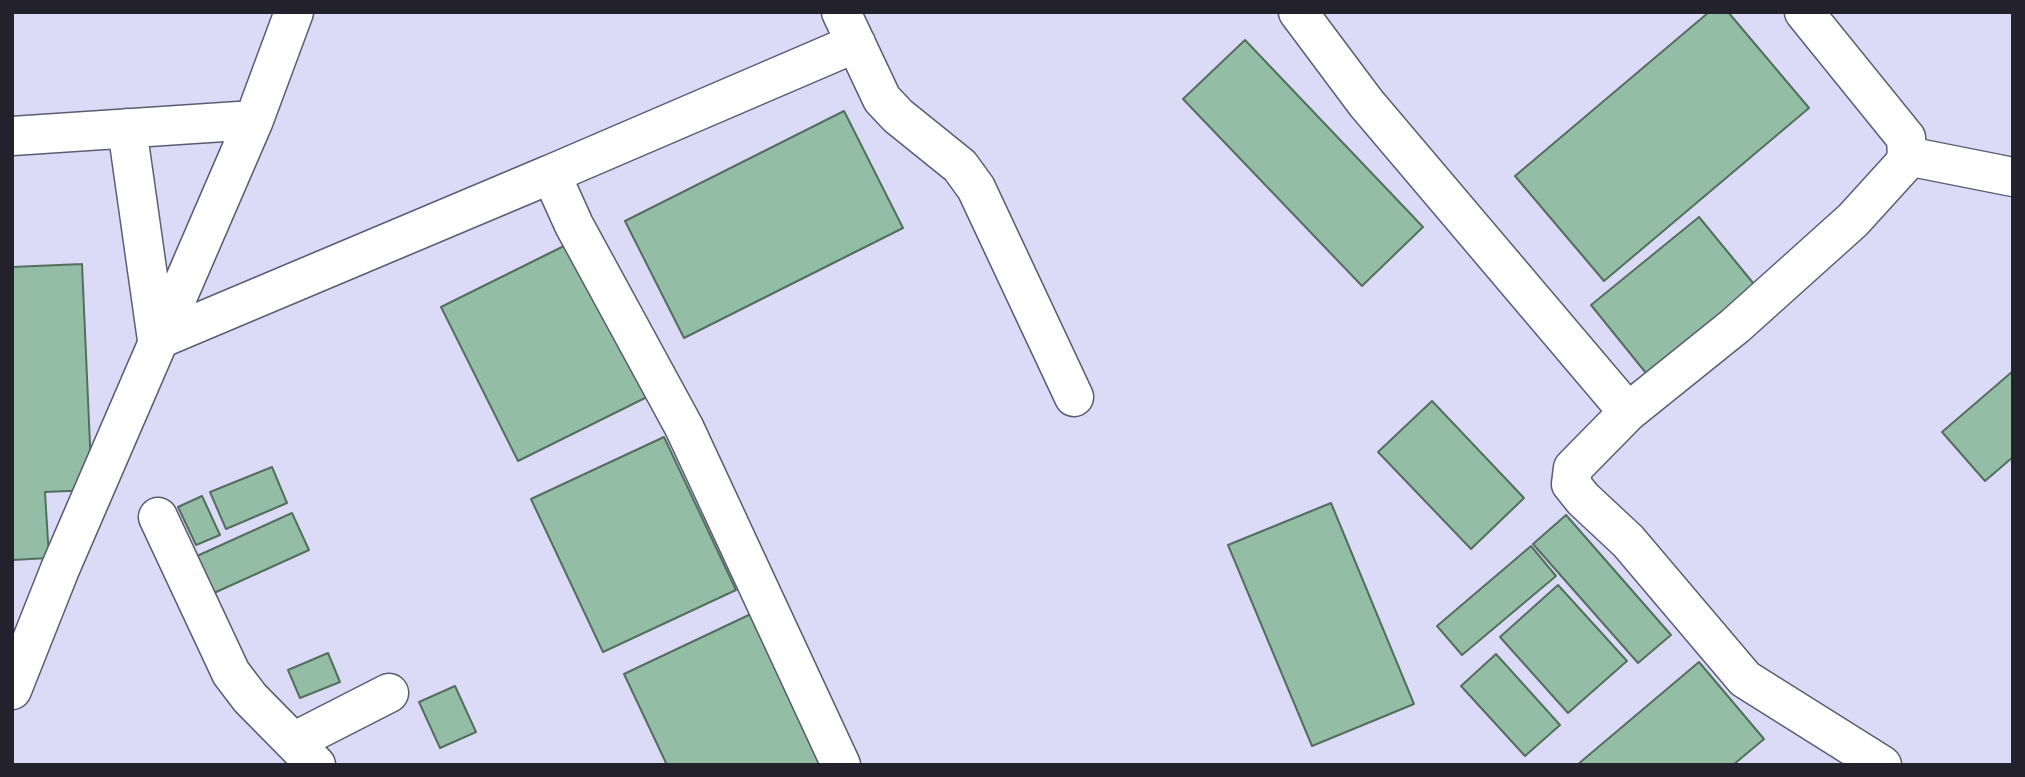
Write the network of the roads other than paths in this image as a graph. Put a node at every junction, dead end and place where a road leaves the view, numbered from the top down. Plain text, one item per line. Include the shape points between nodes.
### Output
1 (294, 12) edge
2 (1298, 12) edge
3 (1804, 12) edge
4 (848, 27) edge
5 (254, 120) junction
6 (127, 128) junction
7 (12, 136) edge
8 (1907, 156) junction
9 (551, 174) junction
10 (2013, 177) edge
11 (157, 341) junction
12 (1074, 397) dead end
13 (1628, 412) junction
14 (158, 517) dead end
15 (12, 690) edge
16 (389, 693) dead end
17 (306, 753) edge
18 (841, 765) edge
19 (1882, 765) edge

1 - 5 street
2 - 13 street via 1366,103
3 - 8 street via 1899,128 1906,138
4 - 9 street
4 - 12 street via 882,99 960,166 976,188
5 - 6 street
5 - 11 street
6 - 7 street
6 - 11 street
8 - 10 street
8 - 13 street via 1853,220 1735,326
9 - 11 street
9 - 18 street via 684,427
11 - 15 street
13 - 19 street via 1573,468 1571,484 1628,541 1745,679
14 - 17 street via 230,673
16 - 17 street

